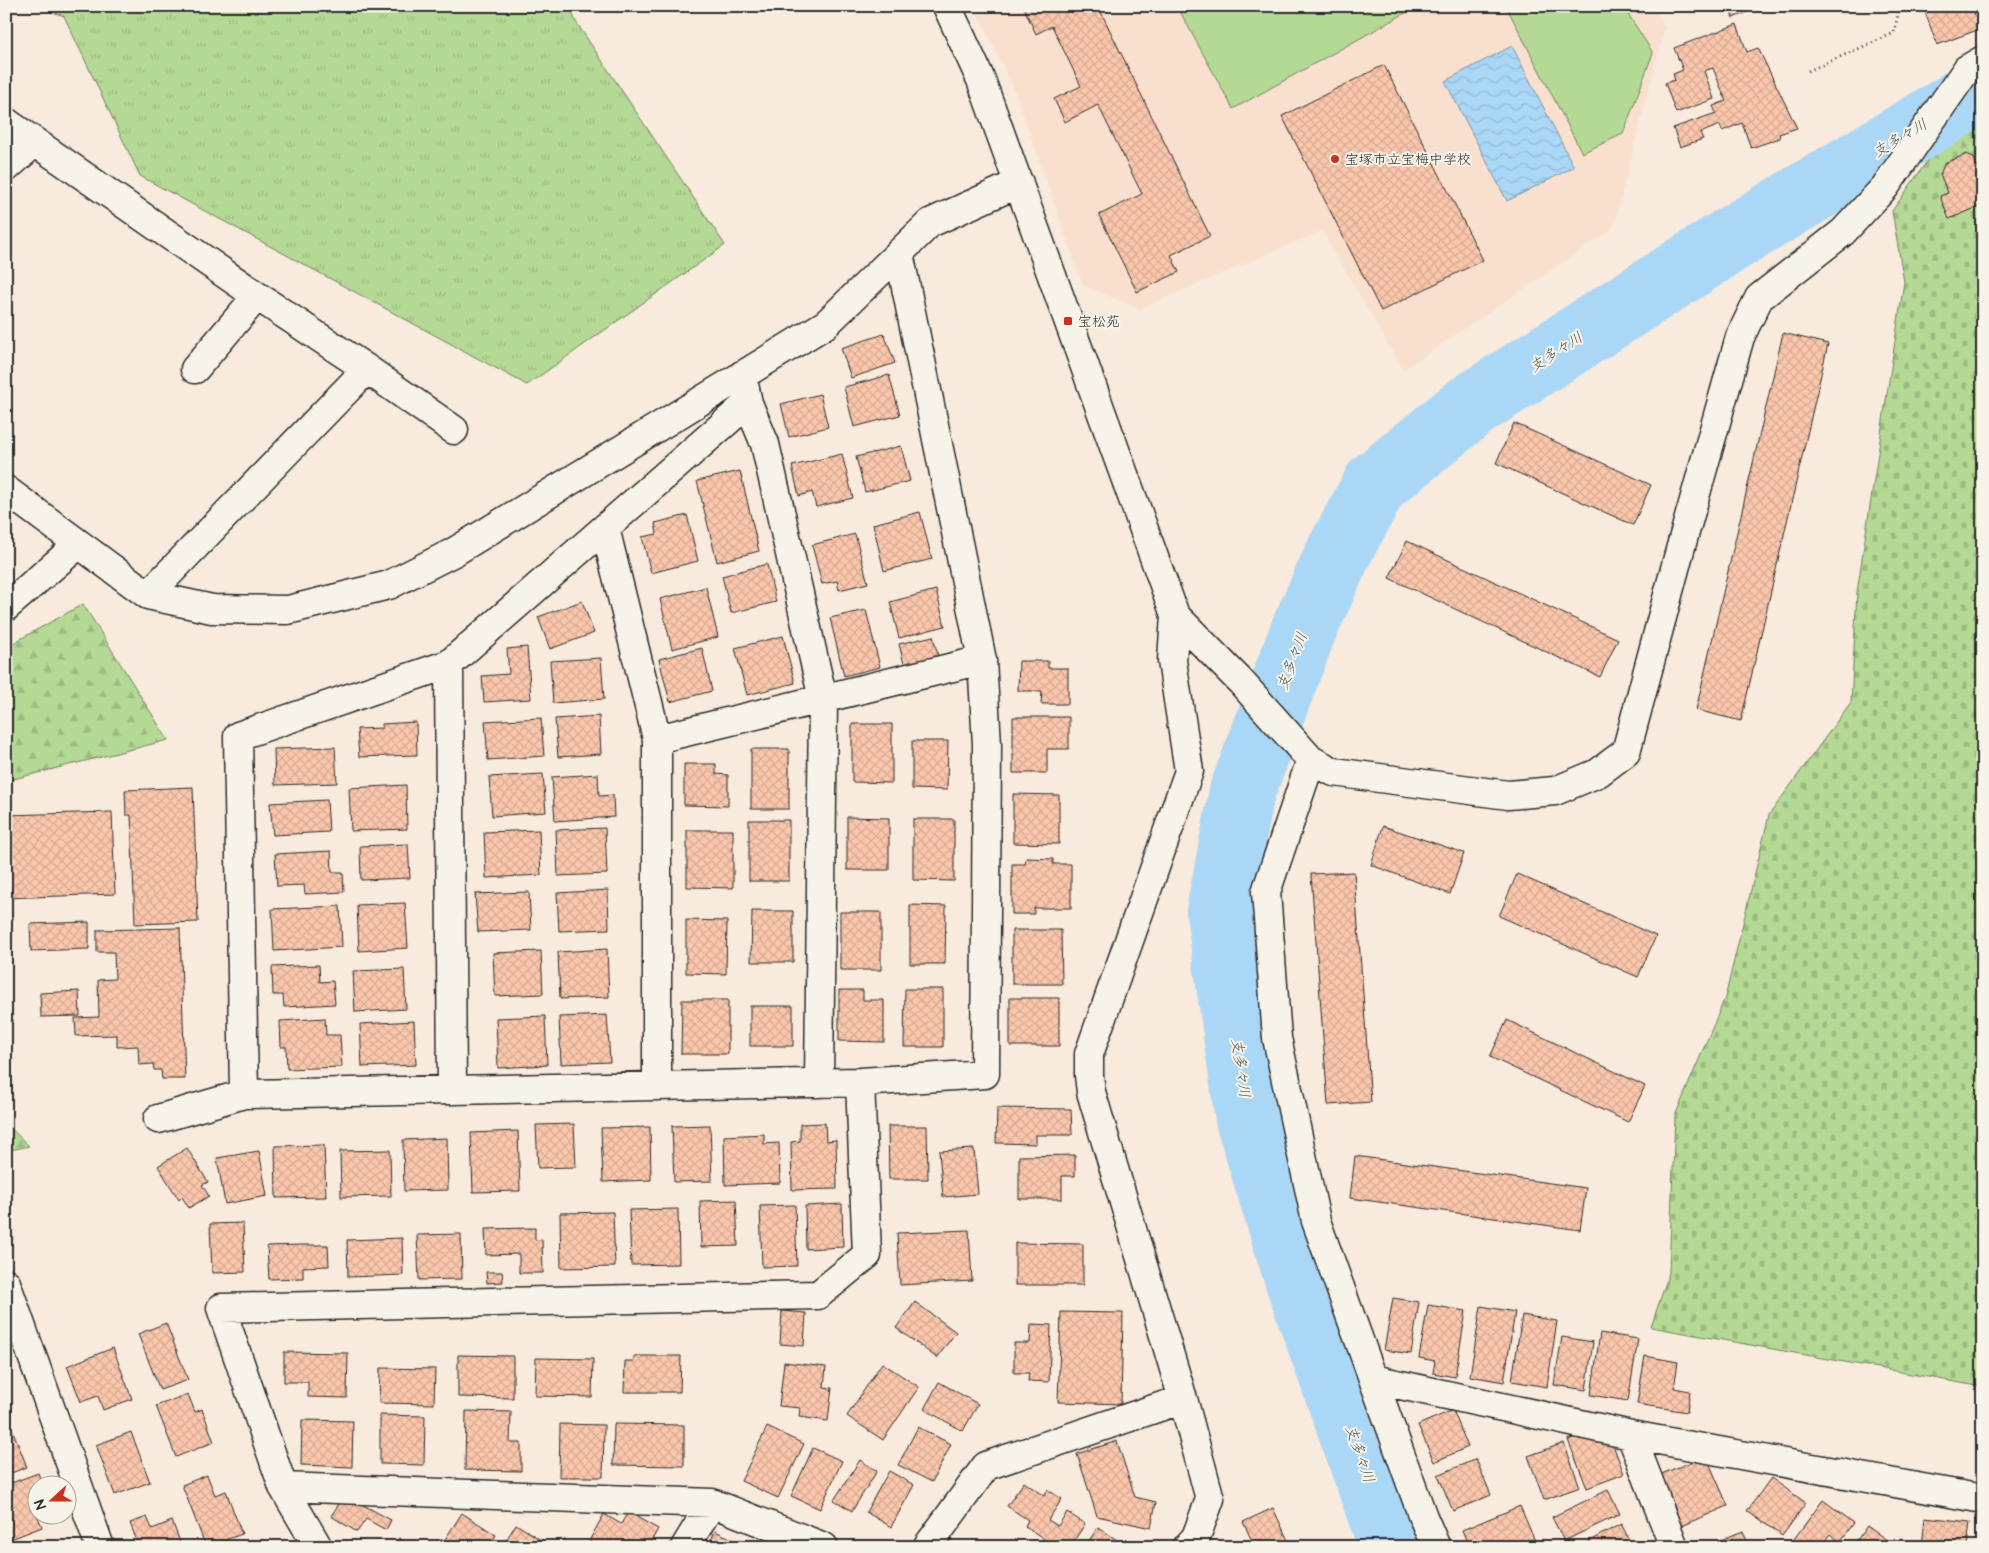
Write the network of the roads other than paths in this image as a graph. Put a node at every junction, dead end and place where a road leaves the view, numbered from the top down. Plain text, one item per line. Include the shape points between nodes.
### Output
1 (947, 6) edge
2 (1983, 60) edge
3 (6, 122) edge
4 (35, 142) junction
5 (6, 168) edge
6 (1019, 183) junction
7 (899, 253) junction
8 (257, 296) junction
9 (195, 369) dead end
10 (367, 369) junction
11 (742, 376) junction
12 (748, 402) junction
13 (454, 430) dead end
14 (6, 490) edge
15 (605, 528) junction
16 (79, 544) junction
17 (148, 595) junction
18 (6, 607) edge
19 (1175, 615) junction
20 (982, 660) junction
21 (449, 664) junction
22 (824, 699) junction
23 (657, 739) junction
24 (1302, 750) junction
25 (819, 1082) junction
26 (860, 1082) junction
27 (656, 1086) junction
28 (452, 1090) junction
29 (244, 1094) junction
30 (158, 1119) dead end
31 (6, 1283) edge
32 (1374, 1378) junction
33 (1183, 1399) junction
34 (1631, 1435) junction
35 (283, 1487) junction
36 (1983, 1499) edge
37 (712, 1503) junction
38 (100, 1547) edge
39 (318, 1547) edge
40 (685, 1547) edge
41 (824, 1547) edge
42 (927, 1547) edge
43 (1188, 1547) edge
44 (1436, 1547) edge
45 (1674, 1547) edge

1 - 6 street via 981,80
2 - 24 street via 1967,69 1885,188 1843,232 1759,298 1740,337 1626,752 1598,773 1555,791 1508,795 1334,772
3 - 4 street
4 - 5 street
4 - 8 street
6 - 7 street via 930,223
6 - 19 street
7 - 11 street via 826,324
7 - 20 street
8 - 9 street
8 - 10 street
10 - 13 street
10 - 17 street
11 - 12 street
11 - 17 street via 454,552 389,585 288,610 212,609
12 - 15 street
12 - 22 street via 765,444
14 - 16 street
15 - 21 street
15 - 23 street
16 - 17 street
16 - 18 street
19 - 24 street via 1242,682
19 - 33 street via 1172,661 1189,771 1090,1054 1089,1075
20 - 22 street
20 - 26 street via 987,744 985,1074
21 - 28 street
21 - 29 street via 238,736
22 - 23 street
22 - 25 street
23 - 27 street
24 - 32 street via 1266,892 1277,1038 1316,1221
25 - 26 street
25 - 27 street
26 - 35 street via 867,1255 818,1295 221,1308
27 - 28 street
28 - 29 street
29 - 30 street
31 - 38 street
32 - 34 street
32 - 44 street
33 - 42 street via 986,1466
33 - 43 street via 1210,1499 1196,1537
34 - 36 street
34 - 45 street
35 - 37 street
35 - 39 street
37 - 40 street
37 - 41 street

